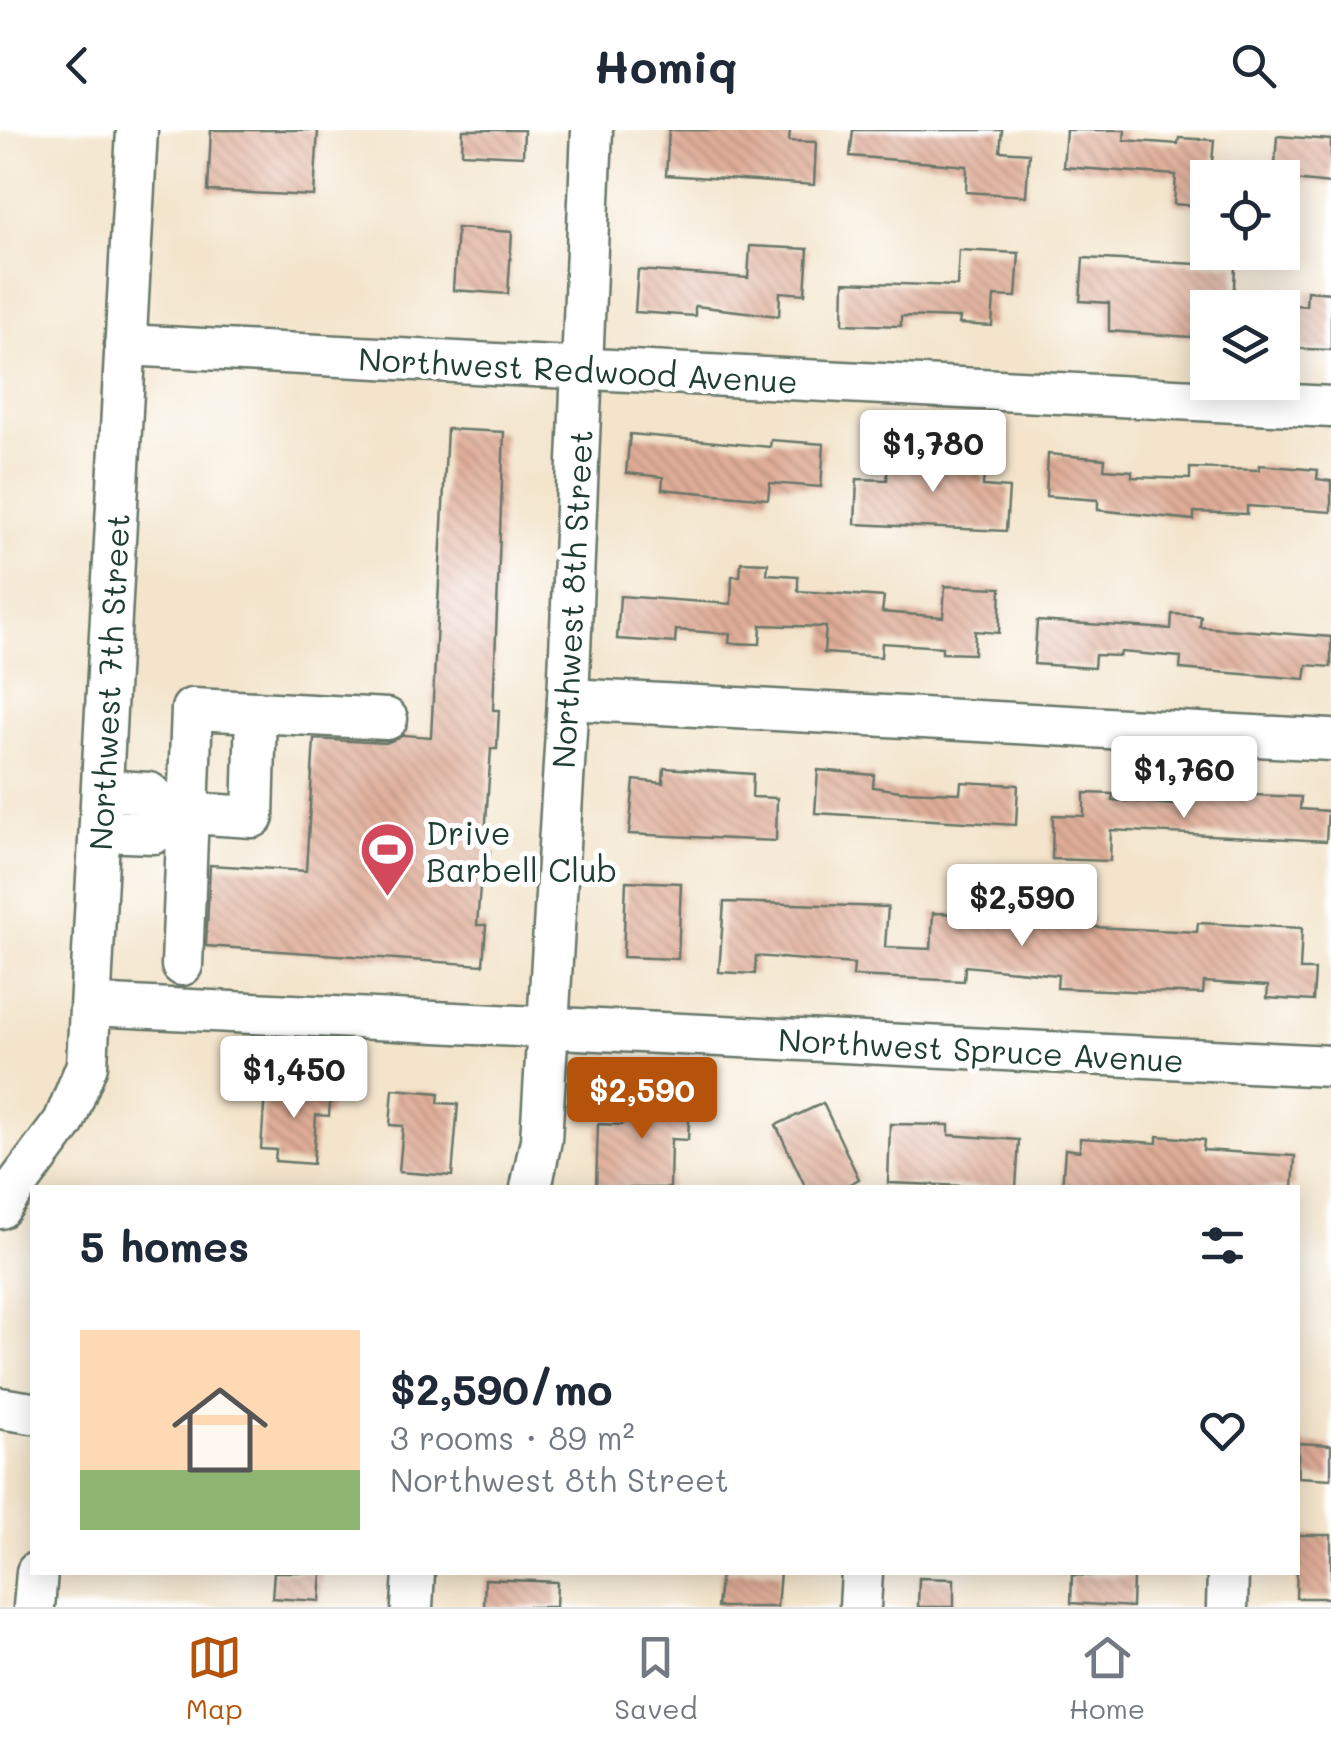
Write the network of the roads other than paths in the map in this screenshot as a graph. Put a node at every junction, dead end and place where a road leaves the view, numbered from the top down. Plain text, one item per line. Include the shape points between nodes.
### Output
1 (137, 130) edge
2 (592, 130) edge
3 (125, 346) junction
4 (582, 369) junction
5 (1331, 406) edge
6 (568, 698) junction
7 (256, 712) junction
8 (387, 718) dead end
9 (1331, 740) edge
10 (102, 790) junction
11 (181, 813) junction
12 (100, 831) junction
13 (182, 965) dead end
14 (91, 1005) junction
15 (547, 1029) junction
16 (1331, 1066) edge
17 (533, 1185) edge
18 (0, 1208) edge
19 (0, 1408) edge
20 (30, 1413) edge
21 (37, 1575) edge
22 (414, 1575) edge
23 (862, 1575) edge
24 (1228, 1575) edge
25 (34, 1607) edge
26 (412, 1607) edge
27 (860, 1607) edge
28 (1227, 1607) edge

1 - 3 street, Northwest 7th Street
2 - 4 street, Northwest 8th Street
3 - 4 street, Northwest Redwood Avenue
3 - 10 street, Northwest 7th Street
4 - 5 street, Northwest Redwood Avenue
4 - 6 street, Northwest 8th Street
6 - 9 street
6 - 15 street, Northwest 8th Street
7 - 8 street
7 - 11 street via 192,709
7 - 11 street via 253,816
10 - 11 street via 149,793
10 - 12 street, Northwest 7th Street
11 - 12 street via 154,832
11 - 13 street
12 - 14 street, Northwest 7th Street
14 - 15 street, Northwest Spruce Avenue
14 - 18 street, Northwest 7th Street via 87,1065 64,1122
15 - 16 street, Northwest Spruce Avenue
15 - 17 street, Northwest 8th Street
19 - 20 street
21 - 25 street
22 - 26 street
23 - 27 street
24 - 28 street

